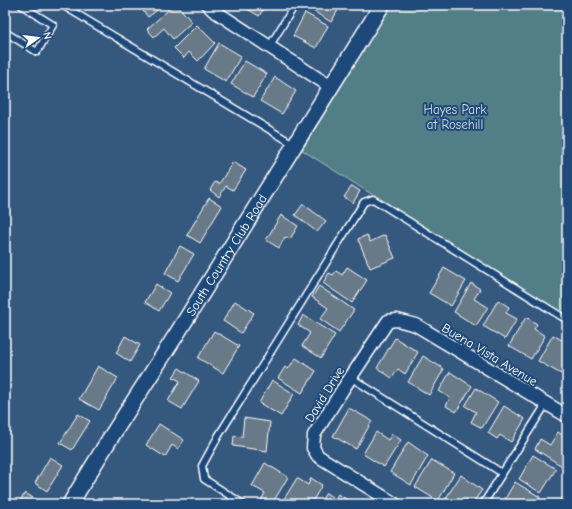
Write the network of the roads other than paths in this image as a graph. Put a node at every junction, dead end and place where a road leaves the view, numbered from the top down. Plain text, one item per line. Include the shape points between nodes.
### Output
1 (21, 5) edge
2 (295, 5) edge
3 (382, 5) edge
4 (66, 6) edge
5 (213, 7) edge
6 (5, 32) edge
7 (269, 47) junction
8 (331, 87) junction
9 (295, 145) junction
10 (397, 320) joint
11 (567, 320) edge
12 (350, 377) junction
13 (546, 404) junction
14 (567, 416) edge
15 (502, 473) junction
16 (70, 504) edge
17 (243, 504) edge
18 (395, 504) edge
19 (483, 504) edge

1 - 6 lane via 53,25 37,52
2 - 7 lane
3 - 8 street, South Country Club Road
4 - 9 lane
5 - 7 street
7 - 8 street
8 - 9 street, South Country Club Road
9 - 16 street, South Country Club Road
10 - 12 street, David Drive via 388,321
10 - 13 street, Buena Vista Avenue via 416,325
11 - 17 lane via 373,199 364,202 202,466 204,479
12 - 15 lane
12 - 18 street, David Drive via 314,436 313,448 318,456
13 - 14 street, Buena Vista Avenue
13 - 15 lane
15 - 19 lane

